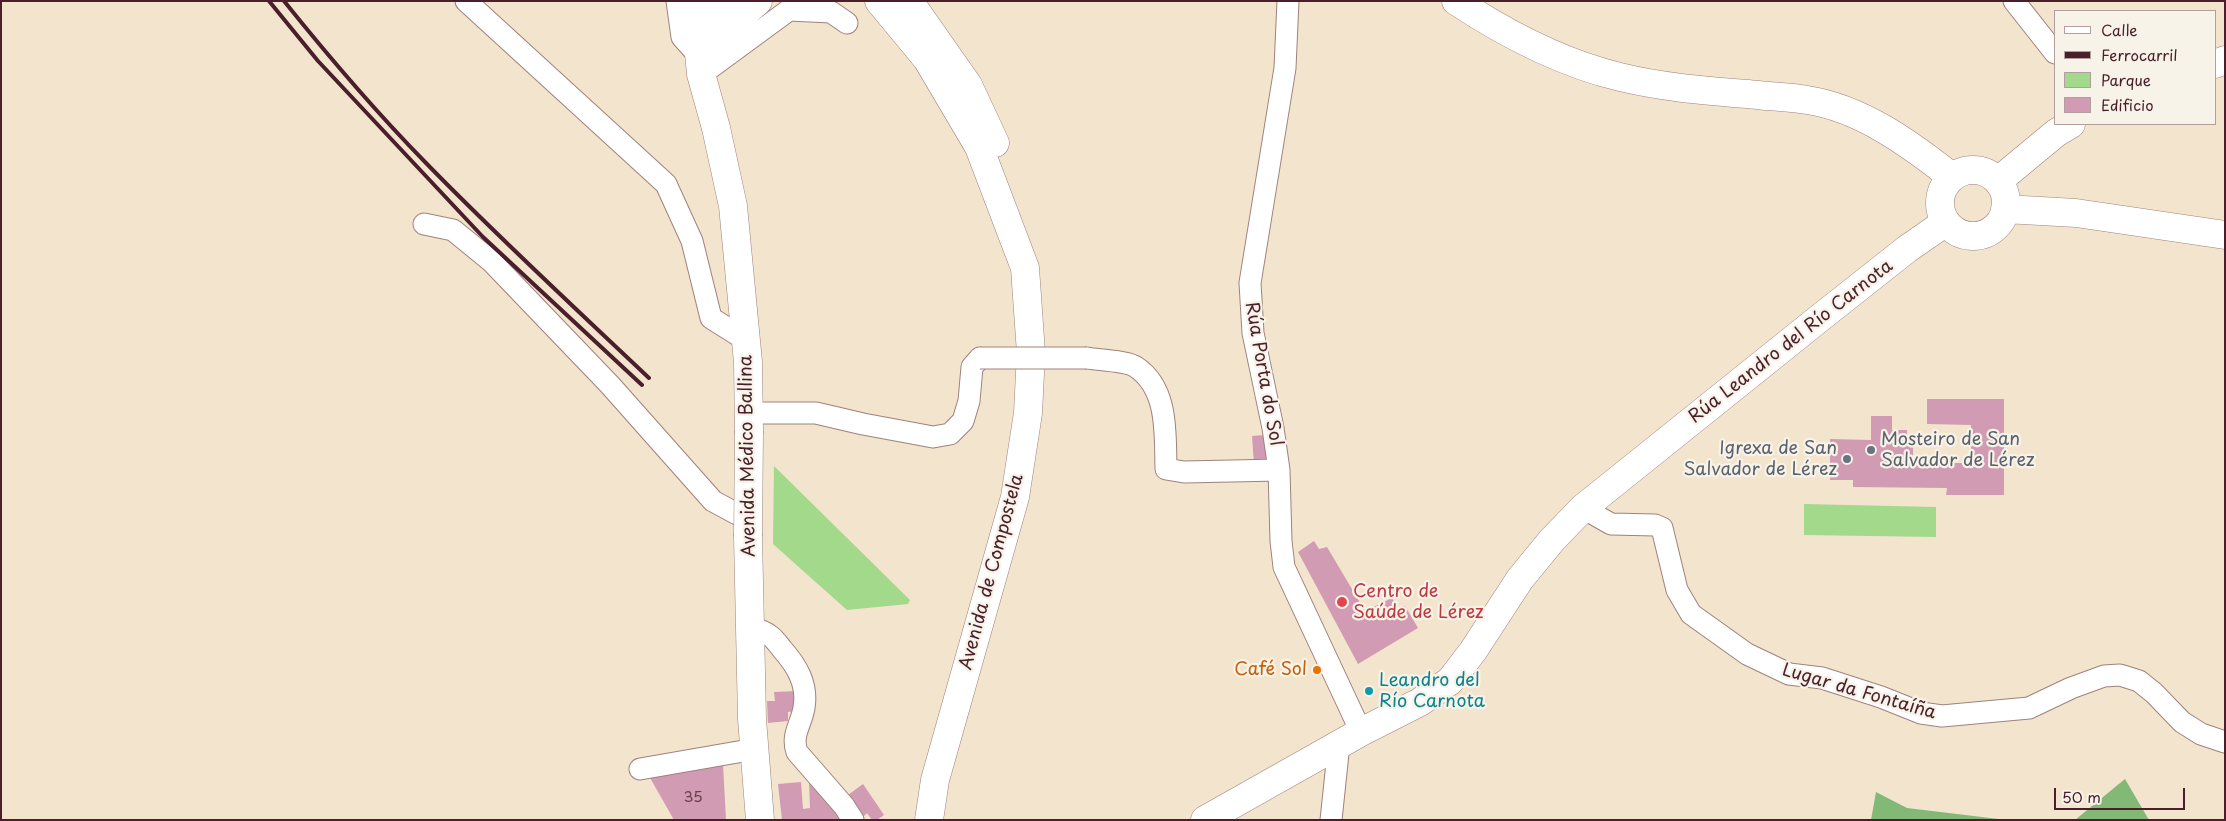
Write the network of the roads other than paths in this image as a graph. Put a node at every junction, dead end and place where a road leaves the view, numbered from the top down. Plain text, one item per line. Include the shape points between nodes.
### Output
1 (466, 1) edge
2 (677, 1) edge
3 (694, 1) edge
4 (724, 1) edge
5 (758, 1) edge
6 (879, 1) edge
7 (910, 1) edge
8 (1288, 1) edge
9 (1456, 1) edge
10 (2014, 1) edge
11 (846, 23) dead end
12 (2054, 52) edge
13 (705, 71) junction
14 (2069, 125) edge
15 (1952, 177) junction
16 (1998, 181) junction
17 (2005, 209) junction
18 (1946, 222) junction
19 (424, 224) dead end
20 (2225, 236) edge
21 (1025, 268) junction
22 (746, 340) junction
23 (749, 422) junction
24 (1279, 470) junction
25 (1582, 508) junction
26 (748, 526) junction
27 (751, 627) junction
28 (1350, 738) junction
29 (2225, 742) edge
30 (755, 748) junction
31 (640, 770) dead end
32 (760, 820) edge
33 (853, 820) edge
34 (929, 820) edge
35 (1205, 820) edge
36 (1331, 820) edge

1 - 22 street via 666,184 692,241 711,318
2 - 13 street via 682,37
3 - 13 main road, Avenida Médico Ballina
4 - 13 main road, Avenida Médico Ballina
5 - 13 main road via 732,24
6 - 21 main road, Avenida de Compostela via 928,59 979,147
7 - 21 main road via 968,85 994,142 1017,223
8 - 24 street, Rúa Porta do Sol via 1286,68 1250,283 1253,334
9 - 15 main road via 1524,41 1568,61 1619,77 1673,88 1808,100 1844,110 1873,124
10 - 12 street
11 - 13 street via 832,12 789,10
13 - 22 main road, Avenida Médico Ballina via 733,206
14 - 16 main road
15 - 16 main road via 1971,170 1990,175
15 - 18 main road via 1941,194 1941,209
16 - 17 main road via 2006,199
17 - 18 main road via 2001,220 1983,234 1962,234
17 - 20 main road via 2076,212
18 - 25 main road, Rúa Leandro del Río Carnota via 1907,249
19 - 26 street via 453,230 491,261 610,385 714,501 737,514
21 - 34 main road, Avenida de Compostela via 1032,353 1028,413 1015,497 935,780
22 - 23 main road, Avenida Médico Ballina
23 - 24 street, bridge via 816,413 933,437 950,434 963,421 969,401 972,367 980,358 1087,358 1136,366 1157,388 1165,424 1166,469 1184,472
23 - 26 main road, Avenida Médico Ballina, bridge
24 - 28 street, Rúa Porta do Sol via 1284,567
25 - 28 main road, Rúa Leandro del Río Carnota via 1520,579 1450,681 1420,702
25 - 29 street, Lugar da Fontaíña via 1611,524 1662,528 1677,590 1691,614 1748,654 1789,674 1822,678 1921,713 1942,716 2029,708 2104,676 2120,675 2139,681 2182,722
26 - 27 main road, Avenida Médico Ballina
27 - 30 main road, Avenida Médico Ballina
27 - 33 street via 771,636 798,671 805,692 804,709 794,743 797,752
28 - 35 main road, Rúa Leandro del Río Carnota
28 - 36 street
30 - 31 street
30 - 32 main road, Avenida Médico Ballina

